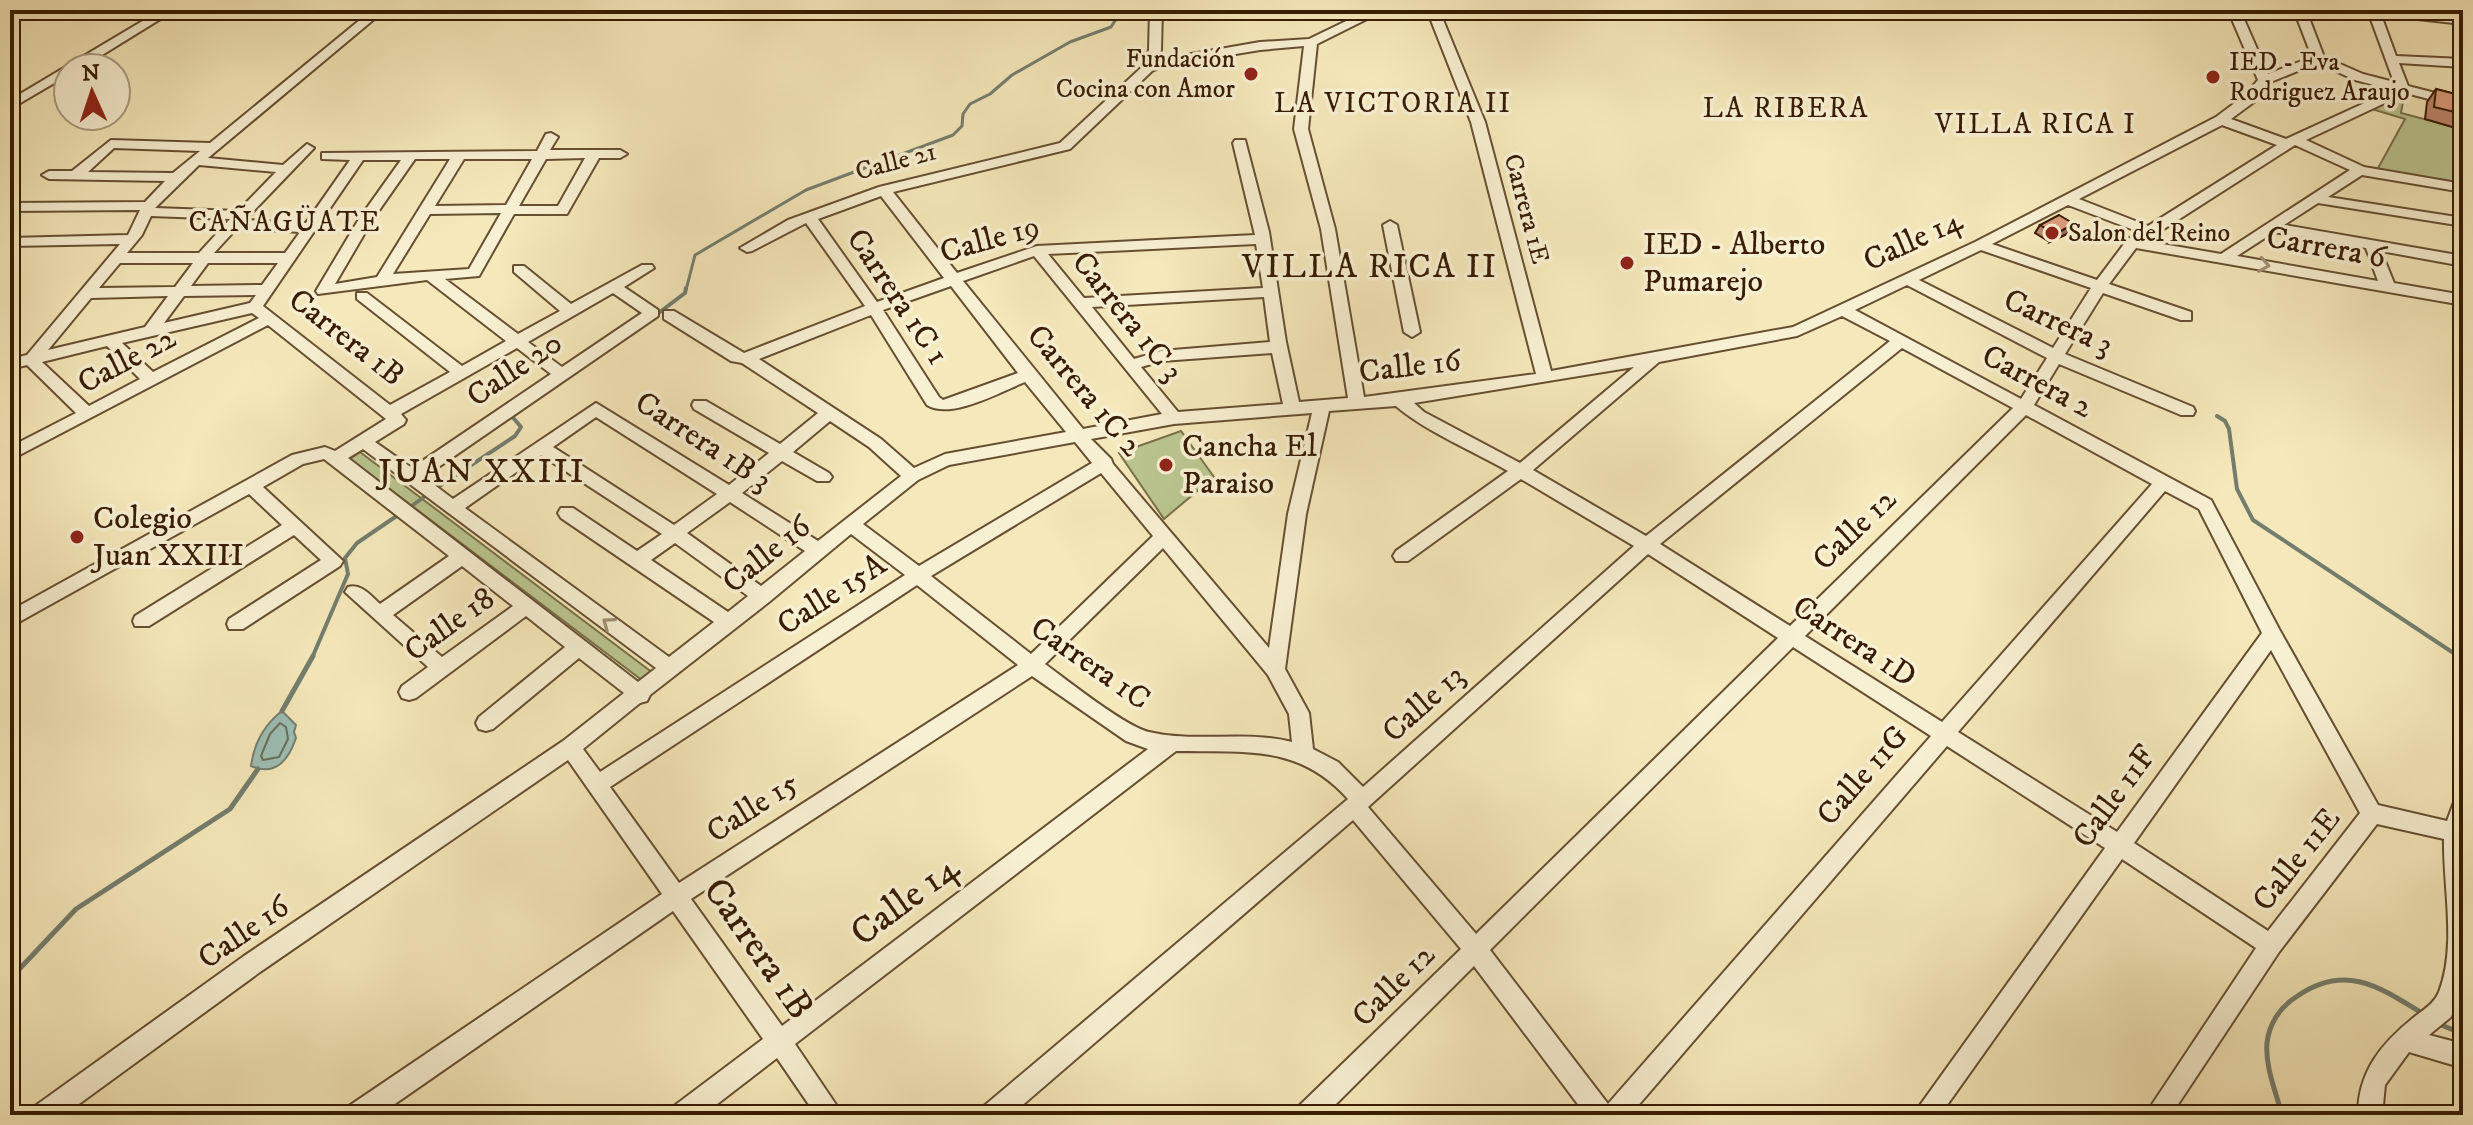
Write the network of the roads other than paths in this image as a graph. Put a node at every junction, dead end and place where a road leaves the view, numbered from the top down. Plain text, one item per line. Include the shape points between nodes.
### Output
1 (169, 10) edge
2 (379, 10) edge
3 (1156, 10) edge
4 (1379, 10) edge
5 (1433, 10) edge
6 (2234, 10) edge
7 (2300, 10) edge
8 (2370, 10) edge
9 (2463, 20) edge
10 (1311, 42) junction
11 (99, 52) edge
12 (2318, 59) junction
13 (2392, 59) junction
14 (2463, 63) edge
15 (1148, 68) junction
16 (52, 80) edge
17 (2264, 80) junction
18 (2403, 90) junction
19 (2463, 104) edge
20 (10, 105) edge
21 (2221, 120) junction
22 (551, 137) dead end
23 (2291, 142) junction
24 (1240, 143) dead end
25 (162, 146) junction
26 (213, 147) junction
27 (307, 148) dead end
28 (542, 152) junction
29 (595, 153) junction
30 (412, 154) junction
31 (460, 154) junction
32 (620, 154) dead end
33 (360, 155) junction
34 (327, 156) dead end
35 (195, 161) junction
36 (285, 169) junction
37 (2360, 170) junction
38 (49, 175) dead end
39 (75, 176) junction
40 (128, 177) junction
41 (176, 177) junction
42 (2463, 188) edge
43 (884, 190) junction
44 (2066, 199) junction
45 (2316, 199) junction
46 (10, 207) edge
47 (148, 209) junction
48 (509, 209) junction
49 (426, 210) junction
50 (809, 217) junction
51 (236, 219) junction
52 (2463, 222) edge
53 (1390, 225) dead end
54 (2269, 227) junction
55 (310, 228) junction
56 (2148, 231) junction
57 (131, 239) junction
58 (1263, 239) junction
59 (10, 242) edge
60 (2132, 243) junction
61 (1980, 245) junction
62 (2372, 246) junction
63 (747, 248) dead end
64 (1037, 250) junction
65 (115, 258) junction
66 (202, 258) junction
67 (289, 258) junction
68 (2224, 258) junction
69 (2463, 261) edge
70 (647, 268) dead end
71 (519, 269) dead end
72 (430, 275) junction
73 (383, 279) junction
74 (956, 279) junction
75 (1908, 280) junction
76 (2100, 286) junction
77 (614, 287) junction
78 (2388, 287) junction
79 (267, 290) junction
80 (178, 292) junction
81 (1271, 292) junction
82 (86, 293) junction
83 (362, 296) dead end
84 (2463, 300) edge
85 (1078, 303) junction
86 (255, 307) junction
87 (874, 308) junction
88 (1842, 309) junction
89 (570, 311) junction
90 (661, 314) junction
91 (2186, 316) dead end
92 (270, 318) junction
93 (150, 332) junction
94 (1412, 332) dead end
95 (111, 341) junction
96 (517, 341) junction
97 (1899, 342) junction
98 (1279, 347) junction
99 (2056, 356) junction
100 (746, 358) junction
101 (1655, 358) junction
102 (31, 360) junction
103 (10, 364) edge
104 (1131, 365) junction
105 (461, 373) junction
106 (561, 374) junction
107 (1028, 375) junction
108 (1545, 378) junction
109 (151, 380) junction
110 (1399, 400) junction
111 (1357, 404) junction
112 (700, 405) dead end
113 (1322, 406) junction
114 (2025, 406) junction
115 (1292, 408) junction
116 (2187, 411) dead end
117 (87, 414) junction
118 (828, 414) junction
119 (394, 416) junction
120 (1174, 418) junction
121 (1080, 436) junction
122 (363, 441) junction
123 (540, 447) junction
124 (12, 449) edge
125 (779, 453) junction
126 (336, 458) junction
127 (1105, 463) junction
128 (1522, 470) junction
129 (912, 476) junction
130 (411, 477) junction
131 (823, 477) dead end
132 (2164, 481) junction
133 (251, 486) junction
134 (728, 495) junction
135 (452, 508) junction
136 (567, 513) dead end
137 (851, 525) junction
138 (294, 526) junction
139 (674, 533) junction
140 (1165, 535) junction
141 (1647, 545) junction
142 (820, 551) junction
143 (462, 556) junction
144 (1402, 556) dead end
145 (638, 560) junction
146 (920, 574) junction
147 (354, 592) dead end
148 (763, 597) junction
149 (526, 606) junction
150 (380, 614) junction
151 (10, 620) edge
152 (142, 621) dead end
153 (730, 623) junction
154 (236, 624) dead end
155 (2272, 634) junction
156 (1790, 635) junction
157 (579, 647) junction
158 (1031, 666) junction
159 (442, 668) junction
160 (671, 669) junction
161 (1275, 669) junction
162 (409, 692) dead end
163 (640, 695) junction
164 (486, 723) dead end
165 (1942, 735) junction
166 (1170, 744) junction
167 (570, 747) junction
168 (1303, 753) junction
169 (597, 785) junction
170 (1358, 803) junction
171 (2463, 803) edge
172 (2372, 814) junction
173 (2459, 833) edge
174 (2119, 845) junction
175 (677, 896) junction
176 (2271, 945) junction
177 (1475, 949) junction
178 (2413, 1035) junction
179 (780, 1042) junction
180 (2463, 1056) edge
181 (52, 1112) edge
182 (358, 1115) edge
183 (683, 1115) edge
184 (831, 1115) edge
185 (993, 1115) edge
186 (1308, 1115) edge
187 (1601, 1115) edge
188 (1614, 1115) edge
189 (1925, 1115) edge
190 (2157, 1115) edge
191 (2370, 1115) edge

1 - 11 street
2 - 26 street
3 - 15 street via 1155,50
4 - 10 street
5 - 108 street, Carrera 1E via 1478,122
6 - 17 street
7 - 12 street
8 - 9 street
8 - 13 street
10 - 15 street via 1260,46
10 - 111 street via 1301,129 1328,229
12 - 17 street
12 - 18 street
13 - 14 street
13 - 18 street
15 - 43 street, Calle 21 via 1065,146
16 - 20 street
17 - 21 street, Calle 14
18 - 19 street
18 - 23 street, Calle 12
21 - 23 street
21 - 44 street, Calle 14
22 - 28 street
23 - 37 street
23 - 56 street, Calle 12
24 - 58 street
25 - 26 street
25 - 39 street via 111,144
25 - 40 street
26 - 35 street
27 - 36 street
28 - 29 street
28 - 31 street
28 - 48 street
29 - 32 street
29 - 48 street via 562,210
30 - 31 street
30 - 33 street
30 - 73 street via 323,291
31 - 49 street
33 - 34 street
33 - 55 street
35 - 36 street
35 - 41 street
36 - 51 street
37 - 42 street
37 - 45 street
38 - 39 street
39 - 40 street
40 - 41 street
41 - 47 street
43 - 50 street, Calle 21
43 - 74 street, Carrera 1C 2
44 - 56 street
44 - 61 street, Calle 14
45 - 52 street
45 - 54 street
46 - 47 street
47 - 51 street
47 - 57 street
48 - 49 street
48 - 72 street via 474,273
49 - 73 street
50 - 63 street, Calle 21
50 - 87 street, Carrera 1C 1
51 - 55 street
51 - 66 street
53 - 94 street
54 - 62 street
54 - 68 street
55 - 67 street
56 - 60 street, Calle 12
57 - 59 street
57 - 65 street
58 - 64 street, Calle 19
58 - 81 street
60 - 68 street, Carrera 6
60 - 76 street, Calle 12
61 - 75 street, Calle 14
61 - 76 street
62 - 69 street
62 - 78 street
64 - 74 street, Calle 19
64 - 85 street, Carrera 1C 3
65 - 66 street
65 - 82 street
66 - 67 street
66 - 80 street
67 - 79 street
68 -> 78 street, Carrera 6
70 - 77 street
71 - 89 street
72 - 73 street
72 - 96 street
74 - 87 street, Calle 19
74 - 107 street, Carrera 1C 2
75 - 88 street, Calle 14
75 - 99 street, Carrera 3
76 - 91 street
76 - 99 street, Calle 12
77 - 89 street
77 - 90 street
78 - 84 street, Carrera 6
79 - 80 street
79 - 86 street
80 - 82 street
80 - 93 street
81 - 85 street
81 - 98 street
82 - 102 street
83 - 105 street
85 - 104 street, Carrera 1C 3
86 - 92 street, Carrera 1B
86 - 93 street
87 - 100 street, Calle 19
87 - 107 street, Carrera 1C 1 via 941,406
88 - 97 street, Carrera 2
88 - 101 street, Calle 14 via 1797,331
89 - 96 street
90 - 100 street
90 - 106 street, Calle 20
92 - 109 street, Calle 22
92 - 119 street, Carrera 1B
93 - 95 street
95 - 102 street
95 - 109 street
96 - 105 street
96 - 106 street
97 - 114 street, Carrera 2
97 - 141 street, Calle 13
98 - 104 street via 1161,356
98 - 115 street
99 - 114 street, Calle 12
99 - 116 street, Carrera 3
100 - 118 street
101 - 108 street, Calle 16
101 - 128 street, Calle 14
102 - 103 street
102 - 117 street
104 - 120 street, Carrera 1C 3
105 - 119 street
106 - 130 street, Calle 20
107 - 121 street, Carrera 1C 2
108 - 110 street, Calle 16
109 - 117 street, Calle 22
110 - 111 street, Calle 16
110 - 128 street, Carrera 1D via 1418,416
111 - 113 street, Calle 16
112 - 125 street
113 - 115 street, Calle 16
113 - 161 street via 1297,514
114 - 132 street, Carrera 2
114 - 156 street, Calle 12
115 - 120 street, Calle 16
117 - 124 street, Calle 22
118 - 125 street
118 - 129 street via 875,443
119 - 122 street
120 - 121 street, Calle 16
121 - 127 street, Carrera 1C 2
121 - 129 street, Calle 16 via 945,460
122 - 126 street
122 - 130 street
123 - 134 street, Carrera 1B 3 via 596,409
123 - 135 street
123 - 139 street
125 - 131 street
125 - 134 street
126 - 133 street via 307,455
126 - 143 street
127 - 140 street, Carrera 1C 2
127 - 146 street, Calle 15A
128 - 141 street, Carrera 1D
128 - 144 street, Calle 14
129 - 137 street, Calle 16
130 - 135 street
132 - 155 street, Carrera 2 via 2205,505
132 - 165 street, Calle 11G
133 - 138 street
133 - 151 street
134 - 139 street
134 - 142 street, Carrera 1B 3
160 -> 135 street
136 - 145 street
137 - 142 street, Calle 16
137 - 146 street, Carrera 1C
138 - 152 street
138 - 154 street via 334,561
139 - 145 street
139 - 148 street
140 - 158 street, Calle 15
140 - 161 street, Carrera 1C 2
141 - 156 street, Carrera 1D
141 - 170 street, Calle 13
142 - 148 street, Calle 16
143 - 149 street
143 - 150 street
145 - 153 street
146 - 158 street, Carrera 1C
146 - 169 street, Calle 15A
147 - 150 street
148 - 153 street, Calle 16
149 - 157 street
149 - 159 street, Calle 18
150 - 159 street
153 - 160 street, Calle 16
155 - 172 street, Calle 11E
155 - 174 street, Calle 11F
156 - 165 street, Carrera 1D
156 - 177 street, Calle 12
157 - 163 street
157 - 164 street
158 - 166 street, Carrera 1C via 1133,735
158 - 175 street, Calle 15
159 - 162 street, Calle 18
160 - 163 street, Calle 16
161 - 168 street, Carrera 1C 2 via 1299,713
163 - 167 street, Calle 16
165 - 174 street, Carrera 1D
165 - 188 street, Calle 11G
166 - 168 street, Carrera 1C
166 - 179 street, Calle 14
167 - 169 street, Carrera 1B
167 - 181 street, Calle 16 via 264,955
168 - 170 street, Carrera 1C via 1328,766
169 - 175 street, Carrera 1B
170 - 177 street, Carrera 1C
170 - 185 street, Calle 13
171 - 173 street
172 - 173 street
172 - 176 street, Calle 11E
173 - 178 street via 2450,997
174 - 176 street, Carrera 1D
174 - 189 street, Calle 11F
175 - 179 street, Carrera 1B
175 - 182 street, Calle 15
176 - 190 street, Calle 11E
177 - 186 street, Calle 12
177 - 187 street, Carrera 1C
178 - 180 street
178 - 191 street via 2372,1080 2367,1097
179 - 183 street, Calle 14
179 - 184 street, Carrera 1B

